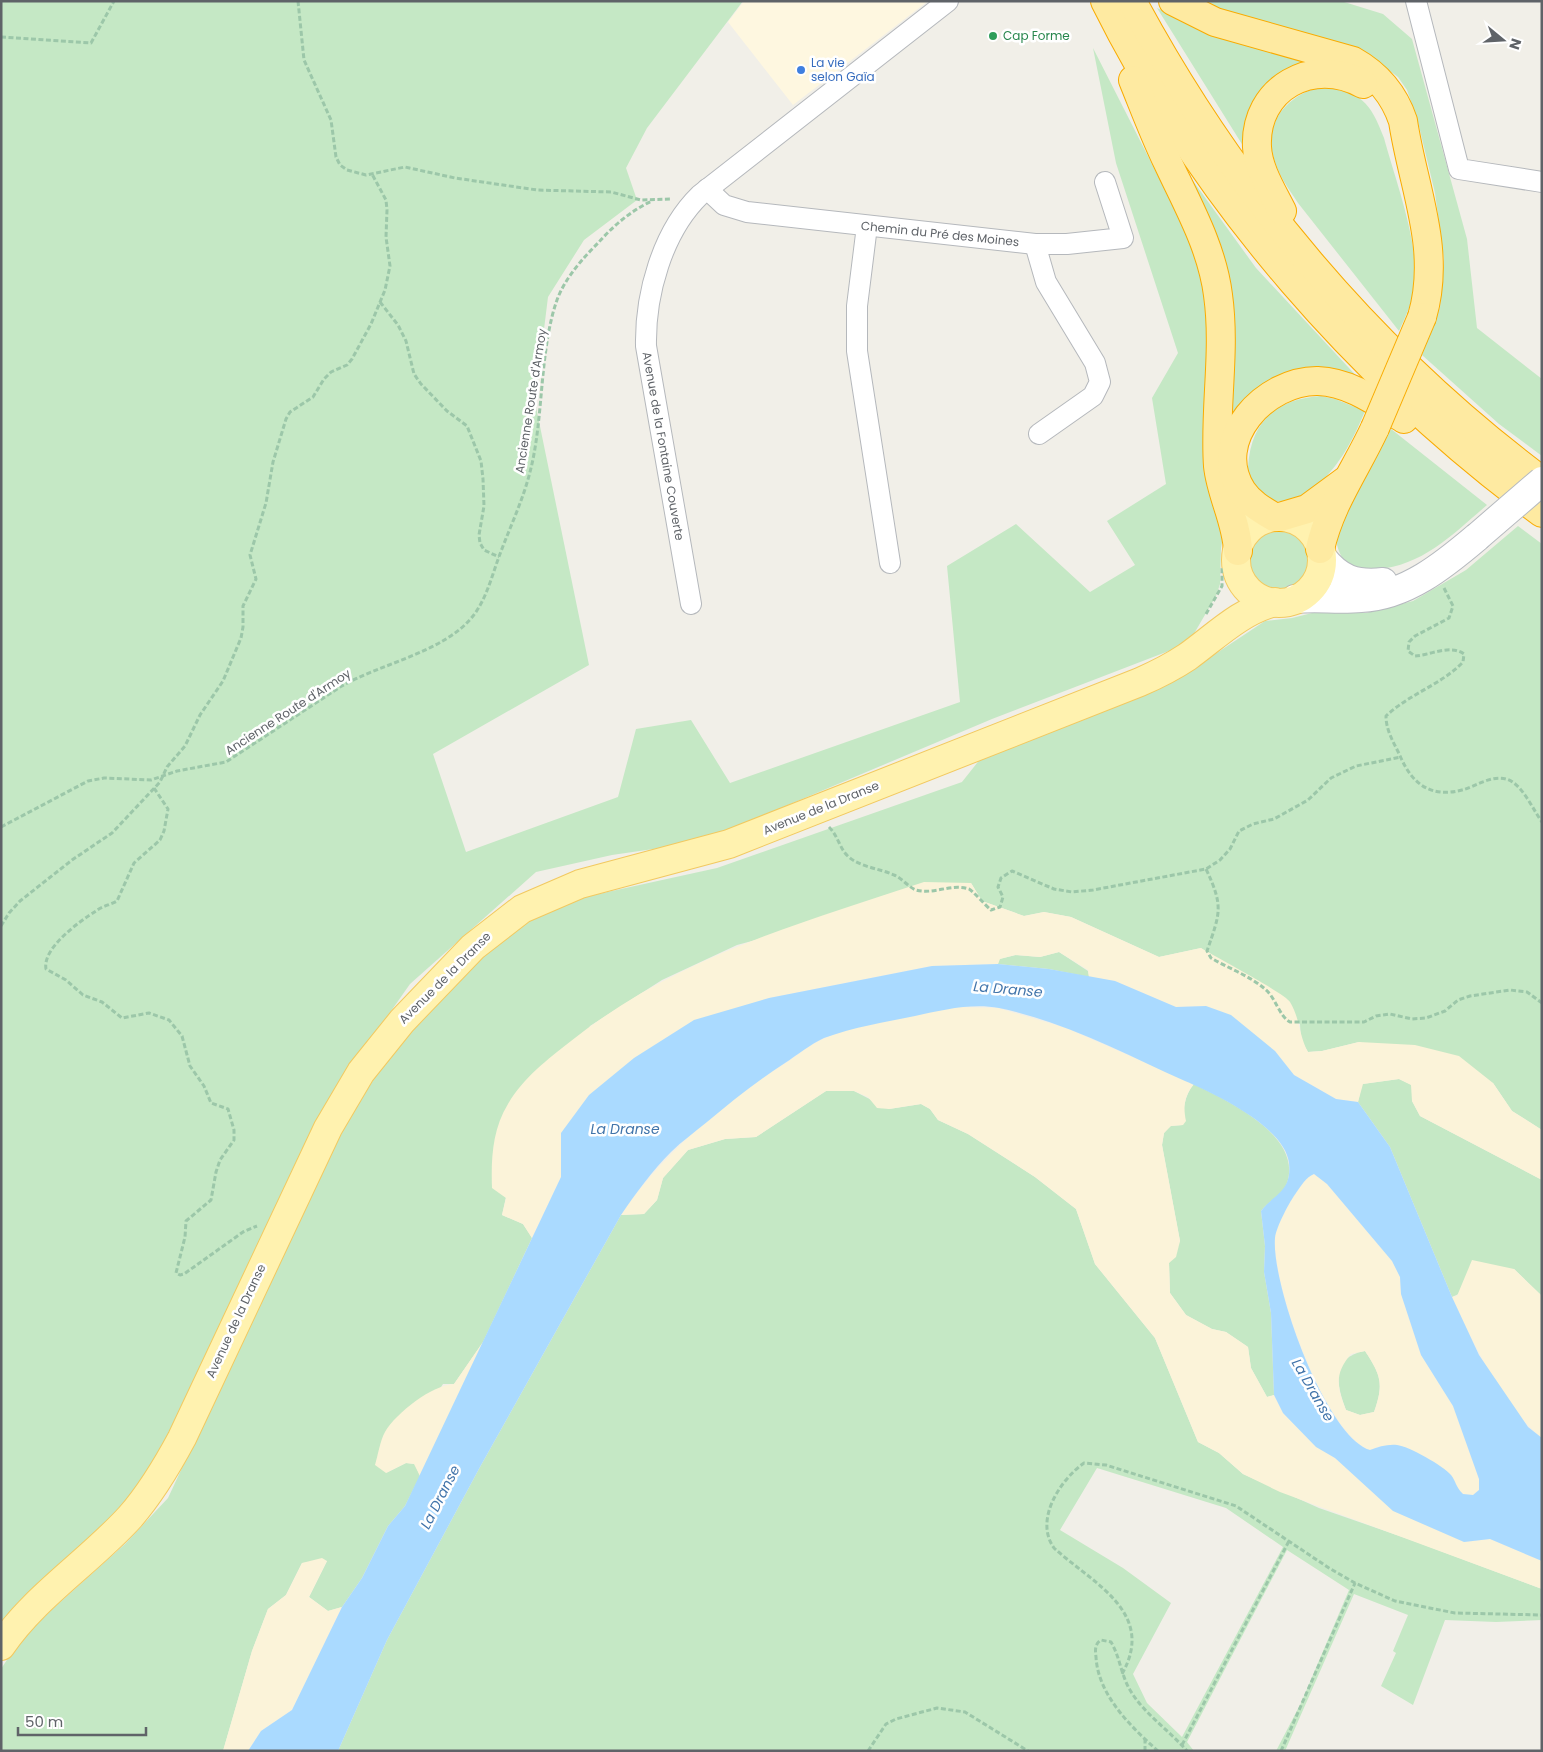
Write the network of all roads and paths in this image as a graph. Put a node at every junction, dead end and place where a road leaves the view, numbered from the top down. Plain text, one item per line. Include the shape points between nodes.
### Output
1 (114, 1) edge
2 (298, 1) edge
3 (948, 1) edge
4 (1103, 1) edge
5 (1132, 1) edge
6 (1173, 1) edge
7 (1416, 1) edge
8 (1, 37) edge
9 (1405, 135) junction
10 (372, 174) junction
11 (1105, 182) dead end
12 (1542, 182) edge
13 (703, 192) junction
14 (652, 200) junction
15 (866, 226) junction
16 (1035, 244) junction
17 (1302, 255) junction
18 (380, 302) junction
19 (1039, 434) dead end
20 (1476, 461) junction
21 (1346, 480) junction
22 (1542, 481) edge
23 (1542, 513) edge
24 (1277, 517) junction
25 (1321, 553) junction
26 (499, 558) junction
27 (1233, 561) junction
28 (890, 564) dead end
29 (1430, 581) junction
30 (1285, 601) junction
31 (691, 604) dead end
32 (1206, 628) junction
33 (1401, 757) junction
34 (164, 776) junction
35 (154, 788) junction
36 (812, 811) junction
37 (1542, 822) edge
38 (1, 827) edge
39 (1206, 869) junction
40 (1, 926) edge
41 (1542, 1003) edge
42 (278, 1232) junction
43 (1289, 1541) junction
44 (1355, 1583) junction
45 (1542, 1615) edge
46 (1, 1646) edge
47 (1122, 1674) junction
48 (1145, 1739) junction
49 (1182, 1745) junction
50 (868, 1751) edge
51 (1028, 1751) edge
52 (1145, 1751) edge
53 (1158, 1751) edge
54 (1187, 1751) edge
55 (1281, 1751) edge

1 - 8 path via 91,43
2 - 10 path via 304,60 331,120 336,157 347,170
3 - 13 street, Avenue de la Fontaine Couverte
4 - 20 highway via 1191,147 1254,233 1358,353
4 - 27 highway via 1162,152 1206,245 1215,278 1221,328 1219,467 1223,495 1236,534
5 - 17 highway via 1220,146
6 - 9 highway via 1214,22 1340,56 1364,68 1380,80 1392,96 1401,115
7 - 12 street via 1459,169
9 - 17 highway via 1375,93 1341,74 1302,76 1271,99 1258,128 1259,161
9 - 21 highway, bridge via 1428,237 1430,275 1422,317 1375,428
10 - 14 path via 405,167 536,190 611,192
10 - 18 path via 386,200 387,210 390,266
11 - 16 street, Chemin du Pré des Moines via 1123,238
13 - 14 path
13 - 15 street, Chemin du Pré des Moines via 741,211
13 - 31 street, Avenue de la Fontaine Couverte via 682,216 665,250 652,292 646,328 648,365
14 - 26 path, Ancienne Route d'Armoy via 604,236 571,275 557,301 530,472
15 - 16 street, Chemin du Pré des Moines
15 - 28 street via 857,306 857,351
16 - 19 street via 1046,282 1095,363 1100,382 1093,396
17 - 22 highway via 1429,388
18 - 26 path via 406,341 414,374 421,384 447,412 467,426 481,461 483,479 480,543 484,550
18 - 34 path via 352,359 331,372 313,398 290,412 286,419 250,555 256,579 243,606 241,638 220,687
20 - 23 highway
20 - 24 highway via 1355,391 1331,383 1292,385 1269,396 1251,412 1238,432 1233,455 1241,489 1257,507
21 - 24 highway via 1307,509
21 - 25 highway via 1326,526
22 - 29 main road, Avenue de la Dranse, bridge via 1442,565
24 - 25 main road via 1293,519 1306,526 1315,536
24 - 27 main road via 1260,522 1248,531
25 - 29 main road, Avenue de la Dranse via 1337,574 1353,582
25 - 30 main road via 1315,582 1306,592
26 - 34 path, Ancienne Route d'Armoy via 479,606 453,634 356,678 226,762
27 - 30 main road via 1245,585 1255,595
27 - 32 path
27 - 32 main road, Avenue de la Dranse via 1227,606
29 - 30 main road, Avenue de la Dranse via 1379,596
29 - 33 path via 1450,598 1452,613 1444,622 1415,636 1409,642 1408,650 1415,656 1458,650 1464,654 1463,662 1425,690 1398,704 1386,716 1386,729
30 - 32 main road, Avenue de la Dranse
32 - 36 main road, Avenue de la Dranse via 1187,657 1152,677
33 - 37 path via 1408,775 1422,787 1440,792 1461,790 1491,779 1506,779 1518,786
33 - 39 path via 1356,766 1331,778 1300,805 1274,820 1253,824 1239,832 1230,849
34 - 35 path
34 - 38 path, Ancienne Route d'Armoy via 151,780 104,778 88,781
35 - 40 path via 112,833 20,902
35 - 42 path via 168,809 160,840 134,863 118,901 96,911 60,940 45,962 46,969 83,995 102,1002 122,1018 149,1012 169,1020 182,1036 190,1066 204,1086 210,1103 228,1109 231,1114 234,1140 220,1160 211,1200 186,1221 176,1273 184,1274 254,1226
36 - 39 path via 834,832 846,854 858,862 893,874 914,889 928,892 959,886 971,890 991,910 1000,908 1003,897 998,887 1001,878 1012,871 1054,889 1072,892
36 - 42 main road, Avenue de la Dranse via 714,849 560,891 522,909 494,929 424,996 361,1072 328,1128
39 - 41 path via 1216,890 1219,908 1207,951 1211,958 1264,988 1274,998 1284,1019 1290,1022 1364,1022 1390,1014 1412,1019 1426,1018 1445,1011 1458,1000 1510,990 1527,992
42 - 46 main road, Avenue de la Dranse via 182,1438 159,1479 130,1517 37,1606
43 - 44 path
43 - 47 path via 1236,1506 1219,1500 1096,1462 1084,1463 1075,1469 1066,1478 1053,1503 1045,1528 1054,1548 1110,1595 1129,1621 1133,1645 1130,1660
43 - 49 path
44 - 45 path via 1395,1601 1437,1611
44 - 55 path
47 - 48 path via 1114,1646 1101,1640 1095,1650 1105,1689 1124,1718
47 - 49 path via 1135,1698
48 - 52 path
48 - 53 path
49 - 54 path
50 - 51 path via 886,1724 937,1708 965,1712

